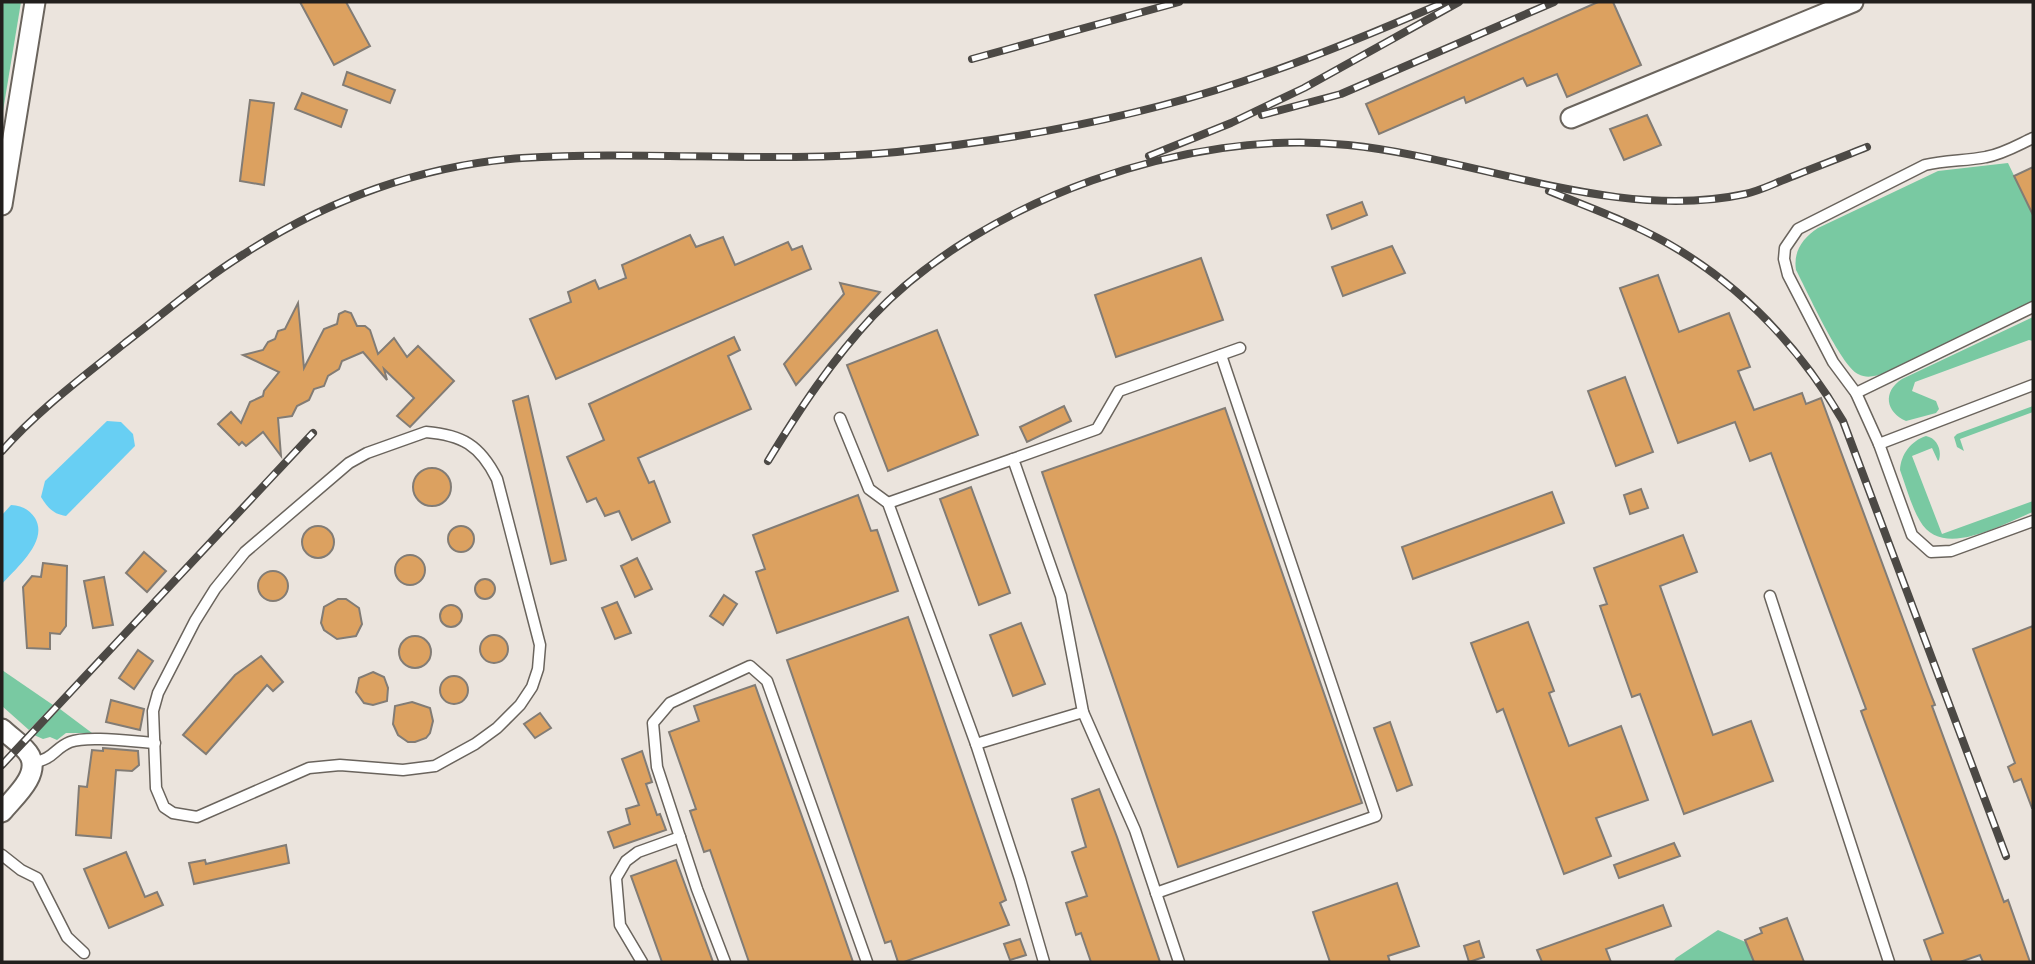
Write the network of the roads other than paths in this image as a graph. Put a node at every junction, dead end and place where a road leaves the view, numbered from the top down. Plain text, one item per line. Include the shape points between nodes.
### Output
1 (35, 2) edge
2 (1853, 2) edge
3 (1571, 118) dead end
4 (2033, 138) edge
5 (2, 205) edge
6 (2033, 307) edge
7 (1240, 348) dead end
8 (1221, 355) junction
9 (2033, 385) edge
10 (1856, 393) junction
11 (840, 418) dead end
12 (1879, 444) junction
13 (1013, 459) junction
14 (888, 503) junction
15 (2033, 521) edge
16 (1770, 596) dead end
17 (1083, 712) junction
18 (2, 729) edge
19 (155, 743) junction
20 (976, 744) junction
21 (31, 763) junction
22 (2, 812) edge
23 (680, 837) junction
24 (2, 855) edge
25 (1156, 893) junction
26 (84, 953) dead end
27 (642, 962) edge
28 (725, 962) edge
29 (867, 962) edge
30 (1044, 962) edge
31 (1179, 962) edge
32 (1889, 962) edge

1 - 5 street
2 - 3 street
4 - 10 lane via 1992,156 1924,165 1798,229 1790,238 1784,259 1788,275 1833,362
6 - 10 lane
7 - 8 lane
8 - 13 lane via 1119,391 1097,429
8 - 25 lane via 1376,816
9 - 12 lane
10 - 12 lane
11 - 14 lane via 869,489
12 - 15 lane via 1912,535 1931,552 1951,551
13 - 14 lane
13 - 17 lane via 1061,596
14 - 20 lane
16 - 32 lane
17 - 20 lane
17 - 25 lane via 1135,830
18 - 21 street via 30,756
19 - 19 lane via 156,788 164,807 197,817 309,768 435,766 497,728 532,687 540,645 489,463 465,440 426,432 349,463 298,505 245,552 195,621 158,693 153,711
19 - 21 lane via 83,739 64,745 50,759
20 - 30 lane
21 - 22 street via 28,781
23 - 27 lane via 638,852 615,878 620,925
23 - 28 lane
23 - 29 lane via 657,766 653,723 670,703 750,666 767,681
24 - 26 lane via 37,878 66,937
25 - 31 lane

